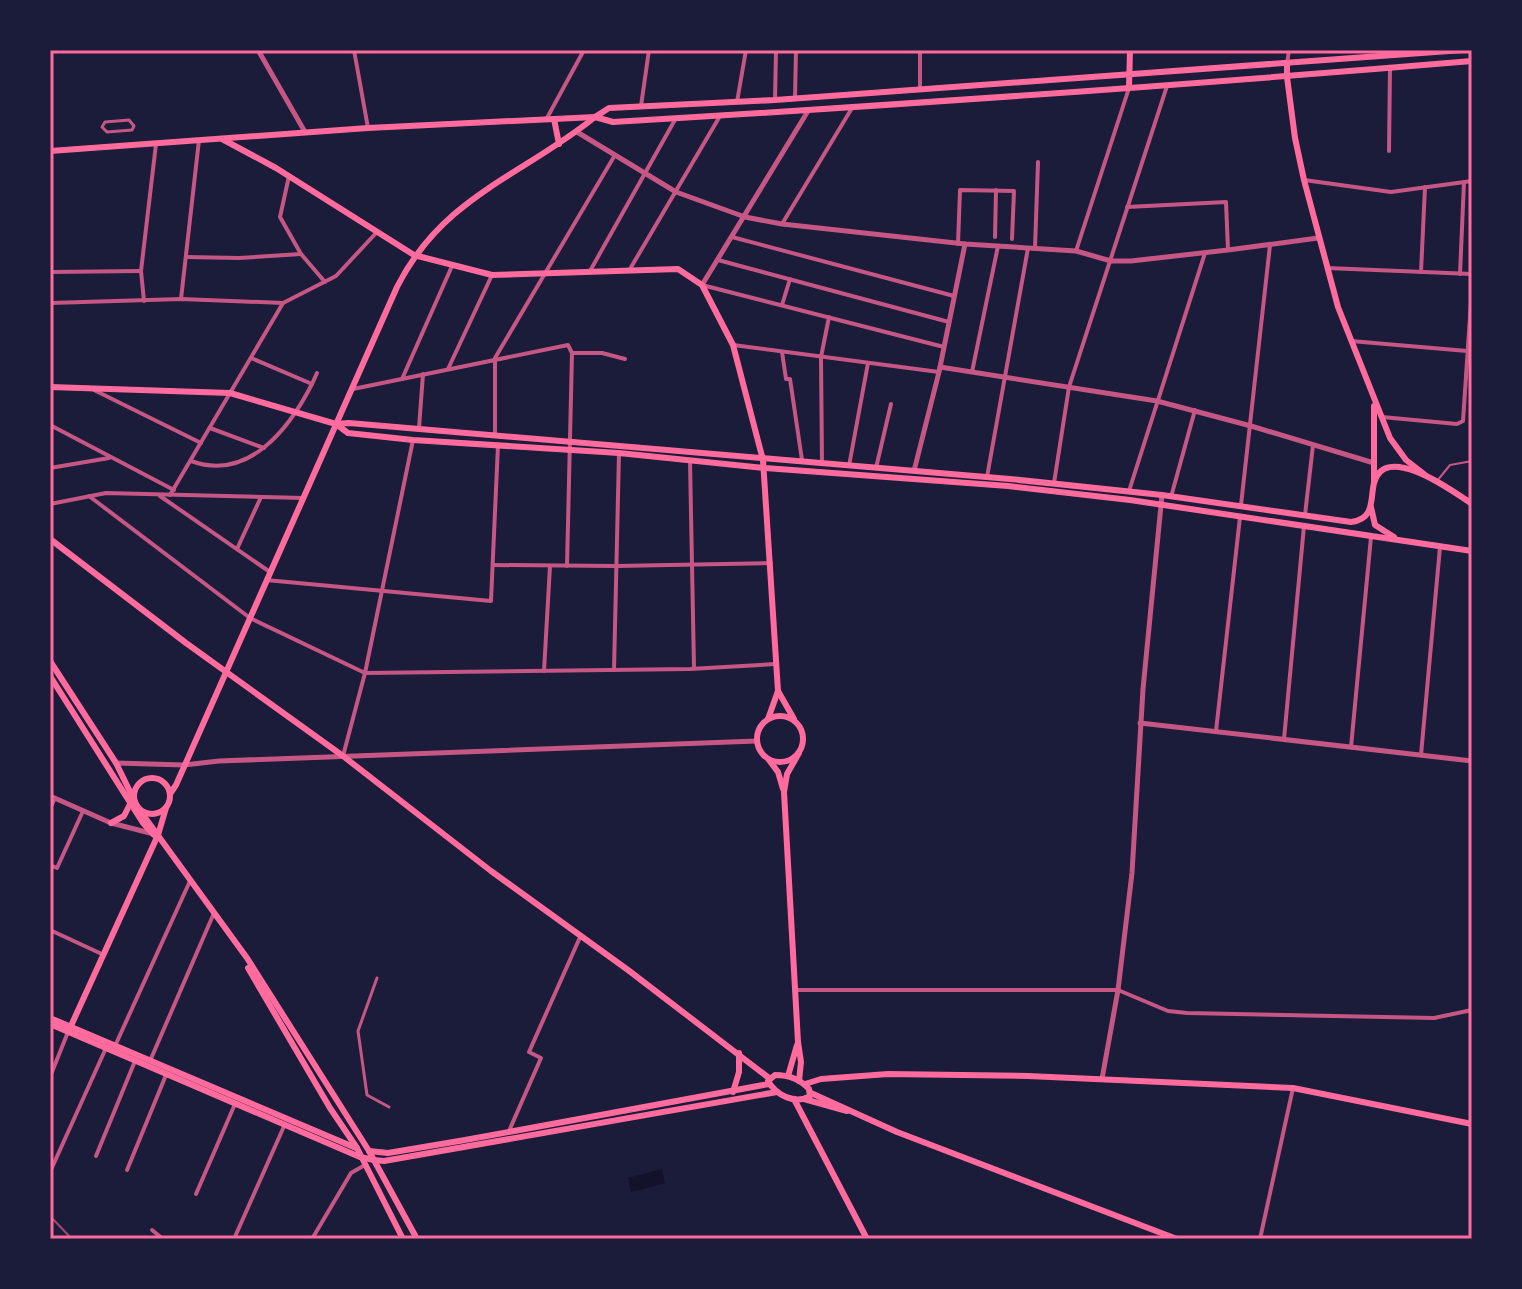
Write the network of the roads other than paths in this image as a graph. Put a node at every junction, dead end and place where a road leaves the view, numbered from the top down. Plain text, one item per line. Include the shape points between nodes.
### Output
1 (258, 50) edge
2 (354, 50) edge
3 (584, 50) edge
4 (649, 50) edge
5 (746, 50) edge
6 (776, 50) edge
7 (796, 50) edge
8 (920, 50) edge
9 (1130, 50) edge
10 (1289, 50) edge
11 (1333, 50) edge
12 (1463, 50) edge
13 (1450, 51) edge
14 (1405, 52) edge
15 (1370, 54) edge
16 (1332, 60) junction
17 (1472, 61) edge
18 (1287, 64) junction
19 (1390, 68) junction
20 (1129, 75) junction
21 (1287, 77) junction
22 (1167, 86) junction
23 (1129, 88) junction
24 (920, 89) junction
25 (795, 98) junction
26 (775, 100) junction
27 (737, 102) junction
28 (641, 106) junction
29 (852, 108) junction
30 (808, 111) junction
31 (720, 116) junction
32 (595, 117) junction
33 (676, 118) junction
34 (546, 119) junction
35 (554, 119) junction
36 (105, 122) joint
37 (368, 128) junction
38 (577, 132) junction
39 (305, 133) junction
40 (222, 139) junction
41 (199, 140) junction
42 (156, 144) junction
43 (559, 144) junction
44 (50, 151) edge
45 (1389, 151) dead end
46 (615, 155) junction
47 (1038, 162) dead end
48 (645, 174) junction
49 (289, 176) junction
50 (1304, 180) junction
51 (1472, 181) edge
52 (1464, 182) junction
53 (1426, 186) junction
54 (996, 190) junction
55 (676, 192) junction
56 (1127, 207) junction
57 (745, 217) junction
58 (782, 224) junction
59 (377, 232) junction
60 (732, 237) junction
61 (995, 237) dead end
62 (1318, 238) junction
63 (1012, 239) dead end
64 (961, 244) junction
65 (1270, 245) junction
66 (998, 246) junction
67 (1031, 248) junction
68 (1228, 250) junction
69 (1076, 251) junction
70 (1205, 253) junction
71 (301, 254) junction
72 (414, 255) junction
73 (186, 257) junction
74 (718, 260) junction
75 (1111, 261) junction
76 (452, 266) junction
77 (1326, 268) junction
78 (629, 270) junction
79 (141, 271) junction
80 (547, 271) junction
81 (590, 271) junction
82 (50, 272) edge
83 (1421, 272) junction
84 (1460, 274) junction
85 (1472, 274) edge
86 (492, 275) junction
87 (790, 279) junction
88 (326, 282) junction
89 (702, 285) junction
90 (1472, 287) edge
91 (954, 296) junction
92 (181, 299) junction
93 (144, 301) junction
94 (50, 303) edge
95 (283, 303) junction
96 (782, 305) junction
97 (829, 317) junction
98 (949, 322) junction
99 (1351, 341) junction
100 (733, 345) junction
101 (944, 347) junction
102 (1467, 351) junction
103 (782, 352) junction
104 (572, 353) junction
105 (821, 357) junction
106 (251, 358) junction
107 (495, 358) junction
108 (625, 359) dead end
109 (868, 363) junction
110 (448, 369) junction
111 (940, 370) junction
112 (972, 372) junction
113 (317, 373) dead end
114 (423, 374) junction
115 (1004, 377) junction
116 (402, 379) junction
117 (312, 384) junction
118 (50, 387) edge
119 (1069, 387) junction
120 (92, 389) junction
121 (353, 389) junction
122 (230, 393) junction
123 (1374, 398) junction
124 (1157, 401) junction
125 (891, 404) dead end
126 (1195, 410) junction
127 (297, 413) junction
128 (1380, 417) junction
129 (336, 424) junction
130 (50, 425) edge
131 (1251, 426) junction
132 (210, 428) junction
133 (419, 431) junction
134 (495, 436) junction
135 (413, 440) junction
136 (201, 443) junction
137 (498, 445) junction
138 (1313, 445) junction
139 (570, 446) junction
140 (265, 448) junction
141 (619, 453) junction
142 (111, 457) junction
143 (763, 460) junction
144 (191, 461) junction
145 (690, 461) junction
146 (1472, 461) edge
147 (802, 463) junction
148 (1374, 463) junction
149 (822, 464) junction
150 (849, 466) junction
151 (50, 468) edge
152 (765, 468) junction
153 (876, 468) junction
154 (914, 471) junction
155 (987, 477) junction
156 (1428, 477) junction
157 (1374, 482) junction
158 (1437, 482) junction
159 (1054, 484) junction
160 (1129, 491) junction
161 (172, 492) junction
162 (158, 495) junction
163 (1162, 495) junction
164 (89, 496) junction
165 (261, 497) junction
166 (1171, 497) junction
167 (304, 498) junction
168 (50, 504) edge
169 (1161, 504) junction
170 (1472, 504) edge
171 (1241, 505) junction
172 (1371, 507) junction
173 (1240, 514) junction
174 (1305, 515) junction
175 (1304, 524) junction
176 (1371, 535) junction
177 (50, 539) edge
178 (1416, 543) junction
179 (1472, 544) edge
180 (1440, 547) junction
181 (237, 549) junction
182 (1460, 549) junction
183 (1472, 551) edge
184 (771, 563) junction
185 (492, 565) junction
186 (691, 565) junction
187 (550, 566) junction
188 (567, 566) junction
189 (616, 566) junction
190 (270, 572) junction
191 (266, 580) junction
192 (383, 591) junction
193 (250, 618) junction
194 (50, 661) edge
195 (775, 664) junction
196 (694, 668) junction
197 (614, 670) junction
198 (544, 671) junction
199 (226, 672) junction
200 (365, 673) junction
201 (50, 676) edge
202 (778, 691) junction
203 (768, 719) junction
204 (1140, 723) junction
205 (798, 724) junction
206 (1216, 731) junction
207 (1284, 739) junction
208 (757, 741) junction
209 (1351, 747) junction
210 (799, 753) junction
211 (1421, 755) junction
212 (343, 756) junction
213 (769, 759) junction
214 (1472, 761) edge
215 (116, 763) junction
216 (184, 765) junction
217 (784, 792) junction
218 (170, 794) junction
219 (52, 797) edge
220 (133, 802) junction
221 (50, 808) edge
222 (166, 808) junction
223 (83, 811) junction
224 (111, 823) junction
225 (155, 836) junction
226 (50, 865) edge
227 (190, 880) junction
228 (213, 913) junction
229 (50, 930) edge
230 (581, 935) junction
231 (104, 955) junction
232 (377, 978) dead end
233 (795, 990) junction
234 (1118, 990) junction
235 (1472, 1010) edge
236 (50, 1018) edge
237 (50, 1024) edge
238 (70, 1029) junction
239 (798, 1042) junction
240 (115, 1046) junction
241 (106, 1048) junction
242 (739, 1052) junction
243 (135, 1061) junction
244 (150, 1061) junction
245 (166, 1075) junction
246 (788, 1076) junction
247 (50, 1077) edge
248 (1102, 1079) junction
249 (769, 1081) junction
250 (802, 1082) junction
251 (1293, 1088) junction
252 (733, 1092) junction
253 (777, 1092) junction
254 (811, 1093) junction
255 (794, 1099) junction
256 (804, 1099) junction
257 (235, 1104) junction
258 (389, 1107) dead end
259 (858, 1114) junction
260 (285, 1124) junction
261 (1472, 1124) edge
262 (509, 1131) junction
263 (357, 1148) junction
264 (369, 1151) junction
265 (96, 1156) dead end
266 (360, 1157) junction
267 (374, 1160) junction
268 (364, 1165) junction
269 (127, 1170) dead end
270 (51, 1172) edge
271 (196, 1194) dead end
272 (152, 1230) dead end
273 (163, 1239) edge
274 (234, 1239) edge
275 (312, 1239) edge
276 (403, 1239) edge
277 (417, 1239) edge
278 (867, 1239) edge
279 (1177, 1239) edge
280 (1260, 1239) edge

1 - 39 street
2 - 37 street
3 - 34 street
4 - 28 street
5 - 27 street
6 - 26 street
7 - 25 street
8 - 24 street
9 - 20 main road
10 - 18 street
11 - 16 street
12 - 13 main road
13 - 14 main road
14 - 15 main road
15 - 16 main road
16 - 18 main road
17 - 19 main road
18 - 20 main road
18 - 21 main road
19 - 21 main road
19 - 45 street
20 - 23 main road
20 - 24 main road
21 - 22 main road
21 - 50 main road
22 - 23 main road
22 - 56 street
23 - 29 main road
23 - 69 street
24 - 25 main road
25 - 26 main road
26 - 27 main road
27 - 28 main road
28 - 32 main road via 609,108
29 - 30 main road
29 - 58 street
30 - 31 main road
30 - 57 street
31 - 33 main road
31 - 55 street
32 - 33 main road via 613,122
32 - 35 main road
32 - 38 main road
33 - 48 street
34 - 35 main road
34 - 37 main road
35 - 43 main road
36 - 36 street via 129,120 134,126 107,132
37 - 39 main road
38 - 43 main road
38 - 46 street
39 - 40 main road
40 - 41 main road
40 - 49 main road
41 - 42 main road
41 - 73 street
42 - 44 main road
42 - 79 street
43 - 72 main road via 464,205
46 - 48 street
46 - 80 street
47 - 67 street
48 - 55 street
48 - 81 street
49 - 59 main road
49 - 71 street via 280,217
50 - 53 street via 1391,192
50 - 62 main road
51 - 52 street
52 - 53 street
52 - 84 street
53 - 83 street
54 - 61 street
54 - 63 street via 1014,191
54 - 64 street via 960,190
55 - 57 street
55 - 78 street
56 - 68 street via 1226,202
56 - 75 street
57 - 58 street
57 - 60 street
58 - 64 street
59 - 72 main road
59 - 88 street
60 - 74 street
60 - 91 street
62 - 65 street
62 - 77 main road
64 - 66 street
64 - 91 street
65 - 68 street
65 - 131 street
66 - 67 street
66 - 112 street
67 - 69 street
67 - 115 street
68 - 70 street
69 - 75 street
70 - 75 street
70 - 124 street
71 - 73 street
71 - 88 street
72 - 76 main road
72 - 121 main road
73 - 92 street
74 - 87 street
74 - 89 street
75 - 119 street
76 - 86 main road
76 - 116 street
77 - 83 street
77 - 99 main road
78 - 81 main road
78 - 89 main road via 678,269
79 - 82 street
79 - 93 street
80 - 81 main road
80 - 86 main road
80 - 107 street
83 - 84 street
84 - 85 street
86 - 110 street
87 - 96 street
87 - 98 street
88 - 95 street
89 - 96 street
89 - 100 main road
90 - 102 street
91 - 98 street
92 - 93 street
92 - 95 street
93 - 94 street
95 - 106 street
96 - 97 street
97 - 101 street
97 - 105 street
98 - 101 street
99 - 102 street
99 - 123 main road
100 - 103 street
100 - 143 main road
101 - 111 street
102 - 128 street via 1461,423
103 - 105 street
103 - 147 street
104 - 107 street via 568,345
104 - 108 street
104 - 139 street
105 - 109 street
105 - 149 street
106 - 117 street
106 - 122 street
107 - 110 street
107 - 134 street
109 - 111 street
109 - 150 street
110 - 114 street
111 - 112 street
111 - 154 street
112 - 115 street
113 - 117 street
114 - 116 street
114 - 133 street
115 - 119 street
115 - 155 street
116 - 121 street
117 - 127 street
118 - 120 main road
119 - 124 street
119 - 159 street
120 - 122 main road
120 - 136 street
121 - 129 main road
122 - 127 main road
122 - 132 street
123 - 128 main road
123 - 148 main road
124 - 126 street
124 - 160 street
125 - 153 street
126 - 131 street
126 - 166 street
127 - 129 main road
127 - 140 street
128 - 156 main road via 1406,460
129 - 133 main road
129 - 135 main road via 348,433
129 - 167 main road
130 - 142 street
131 - 138 street
131 - 171 street
132 - 136 street
132 - 140 street
133 - 134 main road
134 - 139 main road
135 - 137 main road
135 - 192 street
136 - 144 street
137 - 139 main road
137 - 185 street
138 - 148 street
138 - 174 street
139 - 141 main road
139 - 143 main road
139 - 188 street
140 - 144 street via 224,465
141 - 145 main road
141 - 189 street
142 - 151 street
142 - 161 street
143 - 147 main road
143 - 152 main road
144 - 161 street
145 - 152 main road
145 - 186 street
146 - 158 lane via 1450,465
147 - 149 main road
148 - 157 main road
149 - 150 main road
150 - 153 main road
152 - 169 main road via 1008,486
152 - 184 main road
153 - 154 main road
154 - 155 main road
155 - 159 main road
156 - 157 main road via 1394,466 1385,468
156 - 158 main road
157 - 172 main road
158 - 170 main road
159 - 160 main road
160 - 163 main road
161 - 162 street
161 - 165 street
162 - 164 street
162 - 181 street
163 - 166 main road
163 - 169 street
164 - 168 street
164 - 193 street
165 - 167 street
165 - 181 street
166 - 171 main road
167 - 190 main road
169 - 173 main road
169 - 204 street
171 - 174 main road
172 - 174 main road via 1365,518 1351,522
172 - 178 main road via 1382,531
173 - 175 main road
173 - 206 street
175 - 176 main road
175 - 207 street
176 - 178 main road
176 - 209 street
177 - 199 main road
178 - 180 main road
179 - 182 main road
180 - 182 main road
180 - 211 street
181 - 190 street
182 - 183 main road
184 - 186 street
184 - 195 main road
185 - 187 street
185 - 192 street via 491,601
186 - 189 street
186 - 196 street
187 - 188 street
187 - 198 street
188 - 189 street
189 - 197 street
190 - 191 main road
191 - 192 street
191 - 193 main road
192 - 200 street
193 - 199 main road
193 - 200 street
194 - 215 main road
195 - 196 street
195 - 202 main road
196 - 197 street
197 - 198 street
198 - 200 street
199 - 212 main road
199 - 216 main road
200 - 212 street
201 - 220 main road
202 - 203 main road
202 - 205 main road
203 - 205 main road via 779,715
203 - 208 main road
204 - 206 street
204 - 234 street via 1132,873
205 - 210 main road via 804,741
206 - 207 street
207 - 209 street
208 - 212 street
208 - 213 main road
209 - 211 street
210 - 213 main road via 787,762
210 - 217 main road
211 - 214 street
212 - 216 street
212 - 230 main road
213 - 217 main road
215 - 216 street
215 - 220 main road
216 - 218 main road
217 - 233 main road
218 - 220 main road via 153,778 139,784
218 - 222 main road
219 - 221 street
219 - 223 street
220 - 222 main road via 152,814
220 - 224 main road
220 - 225 main road
222 - 225 main road
223 - 224 street
223 - 226 street via 57,868
224 - 225 street
225 - 227 main road
225 - 231 main road
227 - 228 main road
227 - 240 street
228 - 244 street
228 - 263 main road
228 - 264 main road
229 - 231 street
230 - 242 main road
230 - 262 street via 529,1052 541,1058
231 - 238 main road
232 - 258 street via 358,1031 367,1095
233 - 234 street
233 - 239 main road
234 - 235 street via 1177,1012 1434,1018
234 - 248 street
236 - 238 main road
237 - 238 main road
238 - 240 main road
238 - 241 main road
238 - 247 street
239 - 246 main road
239 - 250 main road
240 - 244 main road
241 - 243 main road
241 - 270 street
242 - 249 main road
242 - 252 main road
243 - 245 main road
243 - 265 street
244 - 263 main road
245 - 257 main road
245 - 269 street
246 - 249 main road
246 - 250 main road
248 - 250 main road via 871,1074
248 - 251 main road
249 - 252 main road
249 - 253 main road
250 - 254 main road
251 - 261 main road
251 - 280 street
252 - 262 main road
253 - 255 main road
253 - 267 main road
254 - 256 main road
254 - 259 main road
255 - 256 main road
255 - 278 main road
256 - 259 main road
257 - 260 main road
257 - 271 street
259 - 279 main road
260 - 266 main road
260 - 274 street
262 - 264 main road via 388,1153
263 - 264 main road
263 - 266 main road
264 - 267 main road
266 - 267 main road
266 - 268 main road
267 - 268 street
267 - 277 main road
268 - 275 street via 351,1173
268 - 276 main road
272 - 273 street

